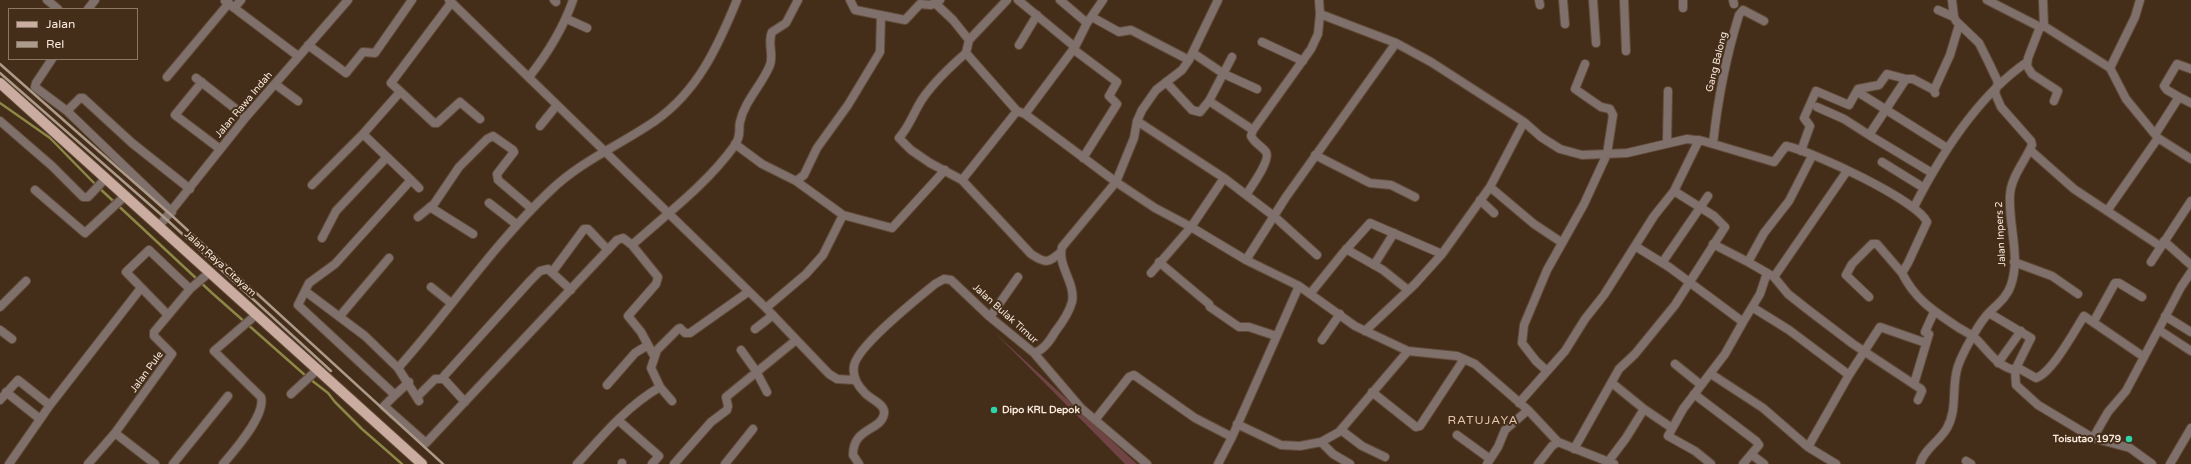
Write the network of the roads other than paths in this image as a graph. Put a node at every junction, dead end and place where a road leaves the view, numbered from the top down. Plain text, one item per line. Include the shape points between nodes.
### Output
1 (47, 0) edge
2 (95, 0) edge
3 (241, 0) edge
4 (348, 0) edge
5 (412, 0) edge
6 (573, 0) edge
7 (737, 0) edge
8 (798, 0) edge
9 (850, 0) edge
10 (1007, 0) edge
11 (1018, 0) edge
12 (1060, 0) edge
13 (1102, 0) edge
14 (1218, 0) edge
15 (1319, 0) edge
16 (1563, 0) edge
17 (1593, 0) edge
18 (1624, 0) edge
19 (1952, 0) edge
20 (1986, 0) edge
21 (2043, 0) edge
22 (2140, 0) edge
23 (450, 1) edge
24 (938, 2) edge
25 (229, 4) edge
26 (57, 8) edge
27 (89, 8) edge
28 (1938, 10) dead end
29 (1320, 14) junction
30 (881, 15) junction
31 (1038, 15) junction
32 (1954, 17) junction
33 (567, 19) junction
34 (1089, 20) junction
35 (1764, 21) dead end
36 (1565, 24) dead end
37 (1959, 25) junction
38 (2042, 27) junction
39 (587, 28) dead end
40 (969, 40) junction
41 (1262, 42) dead end
42 (1396, 43) junction
43 (1596, 43) dead end
44 (1019, 44) dead end
45 (308, 45) junction
46 (1074, 48) junction
47 (1626, 51) dead end
48 (966, 53) junction
49 (298, 56) junction
50 (1191, 56) junction
51 (1232, 57) dead end
52 (51, 60) edge
53 (1303, 61) junction
54 (2027, 62) junction
55 (1586, 64) dead end
56 (2110, 68) junction
57 (2191, 69) edge
58 (1224, 74) junction
59 (167, 77) dead end
60 (529, 77) junction
61 (1906, 79) junction
62 (0, 82) edge
63 (1166, 82) junction
64 (276, 84) junction
65 (1996, 88) junction
66 (1257, 89) dead end
67 (1668, 91) dead end
68 (400, 92) junction
69 (1861, 94) dead end
70 (2179, 97) junction
71 (298, 101) dead end
72 (1209, 101) junction
73 (2054, 102) dead end
74 (2191, 103) edge
75 (556, 105) junction
76 (1817, 108) dead end
77 (1886, 110) junction
78 (67, 112) junction
79 (1021, 113) junction
80 (246, 117) junction
81 (480, 119) dead end
82 (0, 121) edge
83 (1137, 121) junction
84 (1524, 122) junction
85 (540, 126) dead end
86 (1254, 130) junction
87 (363, 134) junction
88 (1870, 135) junction
89 (2157, 136) junction
90 (1699, 140) junction
91 (1667, 142) junction
92 (736, 144) junction
93 (1713, 144) junction
94 (1947, 148) junction
95 (220, 149) junction
96 (604, 150) junction
97 (2030, 150) junction
98 (1801, 151) junction
99 (1607, 154) junction
100 (1315, 155) junction
101 (1812, 156) junction
102 (387, 157) junction
103 (1083, 158) junction
104 (2191, 159) edge
105 (1882, 162) dead end
106 (945, 170) junction
107 (1847, 171) junction
108 (1932, 173) junction
109 (1224, 178) junction
110 (411, 180) junction
111 (962, 180) junction
112 (104, 181) junction
113 (796, 181) junction
114 (1116, 182) junction
115 (312, 185) dead end
116 (1490, 187) junction
117 (419, 188) dead end
118 (1924, 188) junction
119 (190, 189) junction
120 (35, 190) dead end
121 (1674, 191) junction
122 (1246, 195) junction
123 (1708, 196) dead end
124 (1415, 197) dead end
125 (1480, 200) junction
126 (119, 201) junction
127 (2191, 201) edge
128 (489, 203) dead end
129 (430, 207) junction
130 (1700, 207) junction
131 (1914, 207) junction
132 (532, 209) junction
133 (2107, 211) junction
134 (172, 212) junction
135 (668, 213) junction
136 (1494, 213) dead end
137 (843, 215) junction
138 (418, 217) dead end
139 (1275, 217) junction
140 (516, 224) junction
141 (160, 225) junction
142 (1191, 227) junction
143 (1394, 233) junction
144 (473, 234) dead end
145 (322, 238) dead end
146 (1561, 242) junction
147 (1713, 244) junction
148 (2162, 244) junction
149 (632, 245) junction
150 (1636, 246) junction
151 (1346, 249) junction
152 (608, 250) junction
153 (1061, 252) junction
154 (1442, 254) junction
155 (1317, 255) dead end
156 (389, 258) dead end
157 (1246, 260) junction
158 (1159, 262) junction
159 (1748, 262) junction
160 (2014, 262) junction
161 (2151, 262) dead end
162 (1662, 263) junction
163 (1374, 265) junction
164 (2191, 265) edge
165 (553, 271) junction
166 (2191, 272) edge
167 (1151, 273) dead end
168 (1902, 273) junction
169 (206, 275) junction
170 (1771, 275) junction
171 (1018, 277) dead end
172 (26, 281) dead end
173 (1690, 284) junction
174 (1298, 286) junction
175 (193, 287) junction
176 (431, 287) dead end
177 (141, 288) junction
178 (305, 290) junction
179 (571, 290) junction
180 (1408, 290) junction
181 (748, 292) junction
182 (1310, 294) junction
183 (2078, 294) dead end
184 (1869, 297) dead end
185 (2142, 297) dead end
186 (451, 303) junction
187 (0, 307) edge
188 (1752, 307) junction
189 (766, 308) junction
190 (1934, 312) junction
191 (1989, 313) junction
192 (167, 314) junction
193 (1340, 314) junction
194 (773, 315) junction
195 (340, 316) junction
196 (2165, 316) junction
197 (255, 317) junction
198 (990, 317) junction
199 (2094, 321) junction
200 (1743, 322) junction
201 (755, 329) dead end
202 (0, 330) edge
203 (2159, 330) junction
204 (1365, 331) junction
205 (2021, 331) junction
206 (2191, 332) edge
207 (1276, 336) junction
208 (1974, 337) junction
209 (12, 339) dead end
210 (796, 340) junction
211 (1322, 340) dead end
212 (1926, 343) junction
213 (648, 345) junction
214 (741, 350) dead end
215 (1408, 351) junction
216 (1866, 351) junction
217 (2191, 351) edge
218 (1034, 353) junction
219 (654, 356) junction
220 (2144, 357) junction
221 (1464, 359) junction
222 (1998, 363) junction
223 (1675, 364) dead end
224 (398, 368) junction
225 (2015, 370) junction
226 (756, 371) junction
227 (1547, 371) junction
228 (315, 372) junction
229 (1711, 374) junction
230 (1849, 375) junction
231 (444, 379) junction
232 (854, 380) junction
233 (409, 382) junction
234 (1612, 383) junction
235 (1914, 384) junction
236 (607, 385) dead end
237 (1701, 385) junction
238 (660, 387) junction
239 (6, 392) junction
240 (767, 392) dead end
241 (1372, 392) junction
242 (291, 394) dead end
243 (1694, 394) junction
244 (395, 395) junction
245 (228, 396) dead end
246 (0, 400) edge
247 (1918, 400) dead end
248 (672, 401) dead end
249 (465, 402) junction
250 (47, 403) dead end
251 (1519, 403) junction
252 (1644, 409) junction
253 (1528, 410) junction
254 (40, 419) junction
255 (618, 420) junction
256 (1095, 420) junction
257 (1237, 424) junction
258 (1672, 428) junction
259 (2191, 428) edge
260 (753, 429) dead end
261 (1341, 430) junction
262 (115, 433) junction
263 (1457, 435) dead end
264 (1232, 437) junction
265 (2092, 438) junction
266 (1321, 442) junction
267 (1558, 442) junction
268 (1808, 447) junction
269 (1574, 450) junction
270 (1752, 455) junction
271 (1385, 457) dead end
272 (1489, 462) edge
273 (857, 463) edge
274 (1611, 463) edge
275 (9, 464) edge
276 (88, 464) edge
277 (155, 464) edge
278 (173, 464) edge
279 (223, 464) edge
280 (422, 464) edge
281 (577, 464) edge
282 (652, 464) edge
283 (674, 464) edge
284 (726, 464) edge
285 (1147, 464) edge
286 (1218, 464) edge
287 (1350, 464) edge
288 (1538, 464) edge
289 (1711, 464) edge
290 (1743, 464) edge
291 (1764, 464) edge
292 (1836, 464) edge
293 (1920, 464) edge
294 (2152, 464) edge
295 (2170, 464) edge

1 - 26 street
2 - 27 street
3 - 25 street
4 - 45 street, Jalan Rawa Indah
5 - 45 street via 375,53 363,52 346,73
6 - 33 street
7 - 96 street via 719,43 690,88 655,121
8 - 92 street via 786,23 772,32 771,62 751,95 740,122
9 - 30 street via 854,10
10 - 40 street
11 - 31 street
12 - 34 street
13 - 34 street
14 - 50 street
15 - 29 street
16 - 36 street
17 - 43 street
18 - 47 street
19 - 32 street
20 - 38 street
21 - 38 street
22 - 56 street via 2135,17
23 - 60 street
23 - 68 street via 391,82
24 - 30 street via 920,4 905,20
24 - 40 street
25 - 49 street
25 - 59 street
28 - 32 street
29 - 42 street
29 - 53 street via 1318,34
30 - 113 street via 880,52 848,105 817,148 804,175
31 - 44 street
31 - 46 street
32 - 37 street
33 - 39 street
33 - 60 street via 554,44
34 - 46 street
34 - 50 street via 1119,32 1131,30
35 - 93 street, Gang Balong via 1743,10 1740,15 1725,61 1717,102
37 - 61 street via 1935,92 1913,79
37 - 65 street via 1978,43 1998,82
38 - 54 street
38 - 56 street
40 - 48 street
41 - 53 street
42 - 84 street via 1432,62
42 - 100 street via 1361,95
45 - 49 street, Jalan Rawa Indah
46 - 79 street
46 - 103 street via 1117,82 1110,96 1117,104 1116,107
48 - 79 street
48 - 106 street via 946,71 923,98 912,121 899,138 911,150
49 - 64 street, Jalan Rawa Indah
50 - 58 street
50 - 63 street via 1182,70
51 - 58 street
52 - 78 street via 35,85
53 - 86 street
54 - 65 street via 2008,74
54 - 73 street via 2032,74 2058,91
55 - 99 street via 1575,89 1601,107 1613,111
56 - 89 street via 2126,99
57 - 70 street via 2177,64 2164,86 2166,90
58 - 66 street
58 - 72 street
60 - 75 street
61 - 77 street
61 - 98 street via 1887,74 1880,85 1858,89 1849,105 1816,91 1804,118 1810,126
62 - 112 main road, Jalan Raya Citayam
63 - 72 street via 1196,112 1203,110
63 - 83 street via 1148,100
64 - 71 street
64 - 80 street, Jalan Rawa Indah
65 - 94 street
65 - 97 street via 1995,94 2001,107 2031,141
67 - 91 street
68 - 81 street via 434,123 460,102
68 - 87 street
69 - 77 street
70 - 74 street
70 - 89 street
72 - 86 street
75 - 85 street
75 - 96 street
76 - 88 street via 1844,118
77 - 88 street
77 - 94 street
78 - 119 street via 83,98 132,143
78 - 134 street
79 - 103 street
79 - 111 street
80 - 95 street, Jalan Rawa Indah
80 - 95 street via 199,80 175,116
82 - 112 street via 83,197 88,197
83 - 109 street
83 - 114 street via 1134,138
84 - 99 street via 1560,149 1582,155
84 - 116 street
86 - 122 street via 1251,136 1254,143 1266,152 1268,157
87 - 102 street
87 - 115 street
88 - 108 street
89 - 104 street
89 - 133 street
90 - 91 street
90 - 93 street
90 - 121 street
91 - 99 street via 1627,153
92 - 113 street via 768,168
92 - 135 street via 690,194
93 - 98 street via 1772,162 1776,161 1786,146
94 - 108 street
95 - 119 street, Jalan Rawa Indah
96 - 132 street via 577,168
96 - 135 street
97 - 133 street via 2074,189
97 - 160 street, Jalan Inpers 2 via 2015,178 2010,195
98 - 101 street
99 - 146 street via 1584,204
100 - 124 street via 1370,183 1391,185
100 - 139 street
101 - 107 street
101 - 159 street via 1789,201 1764,233
102 - 110 street
102 - 145 street via 336,211
103 - 114 street
105 - 118 street
106 - 111 street
106 - 137 street via 892,228
107 - 131 street
107 - 170 street
108 - 118 street
109 - 122 street
109 - 142 street
110 - 117 street
110 - 178 street via 335,264 317,276
111 - 153 street via 1024,243 1031,254 1051,261
112 - 126 main road, Jalan Raya Citayam
113 - 137 street
114 - 142 street via 1155,208
114 - 153 street via 1066,242
116 - 125 street
116 - 146 street via 1534,224
118 - 131 street
119 - 134 street, Jalan Rawa Indah
120 - 126 street via 85,233
121 - 130 street
121 - 150 street via 1654,216
122 - 139 street
123 - 130 street
125 - 136 street
125 - 154 street
126 - 141 main road, Jalan Raya Citayam
127 - 148 street
128 - 140 street
129 - 132 street via 460,168 487,139 493,136 514,152 497,174 498,180
129 - 138 street
129 - 144 street
130 - 147 street via 1725,227
130 - 162 street
131 - 168 street via 1927,225
132 - 140 street
133 - 148 street
134 - 141 street, Jalan Rawa Indah
135 - 149 street
135 - 181 street
137 - 189 street via 823,255 806,274
139 - 155 street
139 - 157 street
140 - 186 street
141 - 169 main road, Jalan Raya Citayam
142 - 157 street
142 - 158 street
143 - 151 street via 1370,223
143 - 154 street
143 - 163 street
146 - 227 street via 1524,325 1522,343
147 - 159 street
147 - 173 street
148 - 161 street
148 - 164 street
149 - 152 street via 621,238
149 - 213 street via 658,277 656,284 628,316
150 - 162 street
150 - 227 street via 1604,295 1584,319 1565,351
151 - 163 street
151 - 182 street
152 - 165 street via 588,229 584,229
152 - 179 street
153 - 218 street, Jalan Bulak Timur via 1072,287 1072,302 1046,345
154 - 180 street
156 - 195 street
157 - 174 street
158 - 167 street
158 - 207 street via 1210,307 1239,327 1249,327
159 - 170 street
160 - 183 street via 2052,276
160 - 191 street, Jalan Inpers 2 via 2010,289
162 - 173 street
163 - 180 street
165 - 179 street
165 - 231 street via 540,271 445,374
166 - 196 street
168 - 184 street via 1878,244 1872,244 1852,264 1846,275
168 - 190 street via 1914,294
169 - 175 street, Jalan Pule
169 - 197 main road, Jalan Raya Citayam
170 - 188 street
170 - 216 street via 1788,294
171 - 198 street
172 - 187 street
173 - 200 street
173 - 234 street via 1635,354 1618,369
174 - 182 street
174 - 207 street
175 - 177 street via 149,250 126,272
175 - 192 street, Jalan Pule
176 - 186 street
177 - 192 street
177 - 254 street
178 - 195 street
178 - 244 street via 298,305
179 - 249 street
180 - 204 street
181 - 189 street
181 - 219 street via 690,333 678,329
182 - 193 street
185 - 199 street via 2119,283 2115,284
186 - 224 street
188 - 200 street
188 - 230 street via 1789,330
189 - 194 street
190 - 208 street
190 - 212 street via 1925,332 1929,334
191 - 205 street
191 - 208 street, Jalan Inpers 2
192 - 262 street, Jalan Pule via 153,334 171,356
193 - 204 street
193 - 211 street
194 - 201 street
194 - 210 street
195 - 224 street
196 - 203 street
196 - 206 street
197 - 228 main road, Jalan Raya Citayam
197 - 279 street via 214,352 261,397 263,403 261,411
198 - 218 street, Jalan Bulak Timur
198 - 232 street, Jalan Bulak Timur via 959,286 951,280 944,279 914,301 864,349 854,365
199 - 220 street
199 - 225 street via 2084,316 2042,376 2036,378 2020,369
200 - 229 street
202 - 209 street
203 - 217 street
203 - 220 street
204 - 215 street
205 - 222 street
205 - 225 street via 2031,339
207 - 257 street
208 - 222 street
208 - 293 street, Jalan Inpers 2 via 1958,366 1952,417 1947,429
210 - 226 street
210 - 232 street via 829,374 837,379
212 - 216 street via 1882,326
212 - 235 street
213 - 219 street
213 - 236 street via 635,353
214 - 226 street
215 - 221 street via 1444,353
215 - 241 street
216 - 230 street
216 - 235 street
218 - 256 street via 1074,401
219 - 238 street via 651,368
220 - 265 street via 2126,391 2105,415
221 - 241 street via 1420,426 1416,427
221 - 251 street via 1475,364
222 - 225 street via 2007,369
223 - 237 street
224 - 233 street
225 - 265 street via 2016,385 2022,392 2038,405
226 - 240 street
226 - 283 street via 726,397 727,410 711,422
227 - 251 street
228 - 242 street
228 - 280 main road, Jalan Raya Citayam
229 - 237 street
229 - 268 street via 1763,408
230 - 268 street
231 - 233 street via 435,379 418,399
231 - 249 street
232 - 273 street via 866,394 883,407 885,413 882,420 868,429 855,443 853,455
233 - 244 street
234 - 252 street
234 - 269 street
235 - 247 street via 1922,392
237 - 243 street
238 - 248 street
238 - 255 street via 644,396
239 - 246 street
239 - 250 street via 18,380
239 - 254 street
241 - 261 street
243 - 258 street
243 - 270 street via 1753,437 1760,445
244 - 249 street via 384,406 426,443
245 - 278 street
251 - 253 street
252 - 258 street
252 - 274 street
253 - 267 street
253 - 272 street via 1505,430
254 - 275 street
255 - 281 street
255 - 282 street via 659,456
256 - 264 street via 1129,377 1134,375 1195,418
256 - 285 street
257 - 264 street
257 - 266 street via 1281,445 1300,446
258 - 289 street via 1668,436 1695,451
259 - 295 street
260 - 284 street
261 - 266 street
261 - 271 street via 1362,446
262 - 276 street
262 - 277 street
263 - 272 street
264 - 286 street
265 - 294 street via 2130,448
266 - 287 street via 1333,454
267 - 269 street
267 - 288 street
268 - 292 street
269 - 274 street
270 - 290 street
270 - 291 street

